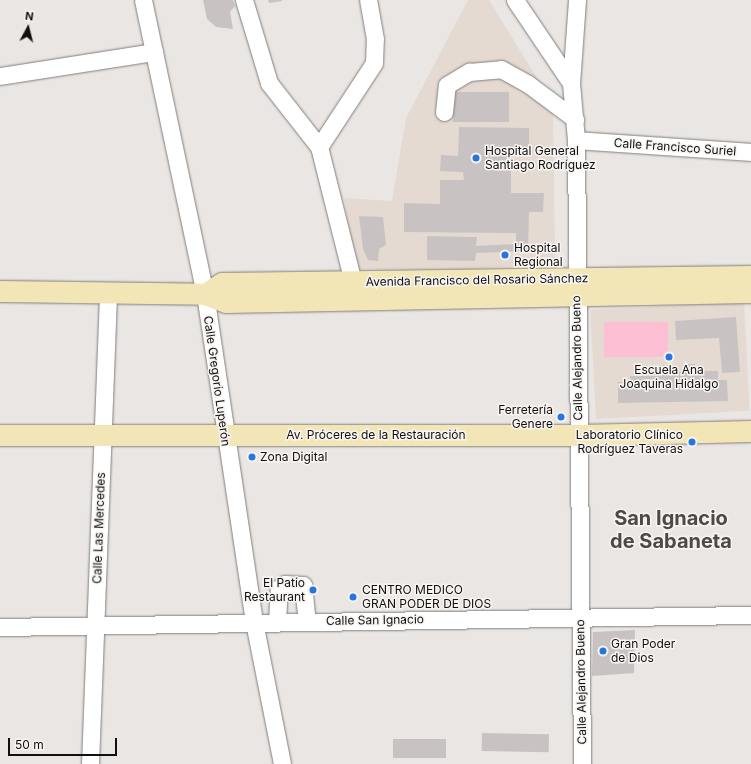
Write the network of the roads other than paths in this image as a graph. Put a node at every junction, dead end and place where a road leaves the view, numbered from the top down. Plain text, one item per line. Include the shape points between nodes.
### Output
1 (143, 0) edge
2 (244, 0) edge
3 (368, 0) edge
4 (516, 0) edge
5 (577, 0) edge
6 (154, 52) junction
7 (0, 76) edge
8 (571, 83) junction
9 (444, 112) dead end
10 (575, 120) junction
11 (576, 140) junction
12 (319, 147) junction
13 (751, 152) edge
14 (751, 276) edge
15 (353, 282) junction
16 (576, 287) junction
17 (0, 291) edge
18 (108, 292) junction
19 (751, 292) edge
20 (206, 294) junction
21 (751, 431) edge
22 (0, 435) edge
23 (578, 435) junction
24 (102, 436) junction
25 (224, 436) junction
26 (751, 616) edge
27 (579, 618) junction
28 (307, 621) junction
29 (254, 622) junction
30 (277, 622) junction
31 (0, 627) edge
32 (95, 627) junction
33 (90, 764) edge
34 (282, 764) edge
35 (582, 764) edge

1 - 6 street, Calle Gregorio Luperón
2 - 12 street via 269,83
3 - 12 street via 375,39 374,63
4 - 8 street
5 - 8 street, Calle Alejandro Bueno
6 - 7 street
6 - 20 street, Calle Gregorio Luperón
8 - 10 street, Calle Alejandro Bueno
9 - 10 street via 447,85 469,72 501,69 528,84
10 - 11 street, Calle Alejandro Bueno
11 - 13 street, Calle Francisco Suriel
11 - 16 street, Calle Alejandro Bueno
12 - 15 street
14 - 16 main road, Avenida Francisco del Rosario Sánchez
15 - 16 main road, Avenida Francisco del Rosario Sánchez
15 - 20 main road, Avenida Francisco del Rosario Sánchez via 222,283
16 - 19 main road, Avenida Francisco del Rosario Sánchez
16 - 20 main road, Avenida Francisco del Rosario Sánchez via 226,302
16 - 23 street, Calle Alejandro Bueno
17 - 18 main road, Avenida Francisco del Rosario Sánchez
18 - 20 main road, Avenida Francisco del Rosario Sánchez
18 - 24 street, Calle Las Mercedes
20 - 25 street, Calle Gregorio Luperón
21 - 23 main road, Av. Próceres de la Restauración
22 - 24 main road, Av. Próceres de la Restauración
23 - 25 main road, Av. Próceres de la Restauración
23 - 27 street, Calle Alejandro Bueno
24 - 25 main road, Av. Próceres de la Restauración
24 - 32 street, Calle Las Mercedes
25 - 29 street, Calle Gregorio Luperón
26 - 27 street, Calle San Ignacio
27 - 28 street, Calle San Ignacio
27 - 35 street, Calle Alejandro Bueno
28 - 30 street, Calle San Ignacio
28 - 30 street via 303,586 285,584 279,588
29 - 30 street, Calle San Ignacio
29 - 32 street, Calle San Ignacio
29 - 34 street, Calle Gregorio Luperón
31 - 32 street, Calle San Ignacio
32 - 33 street, Calle Las Mercedes

